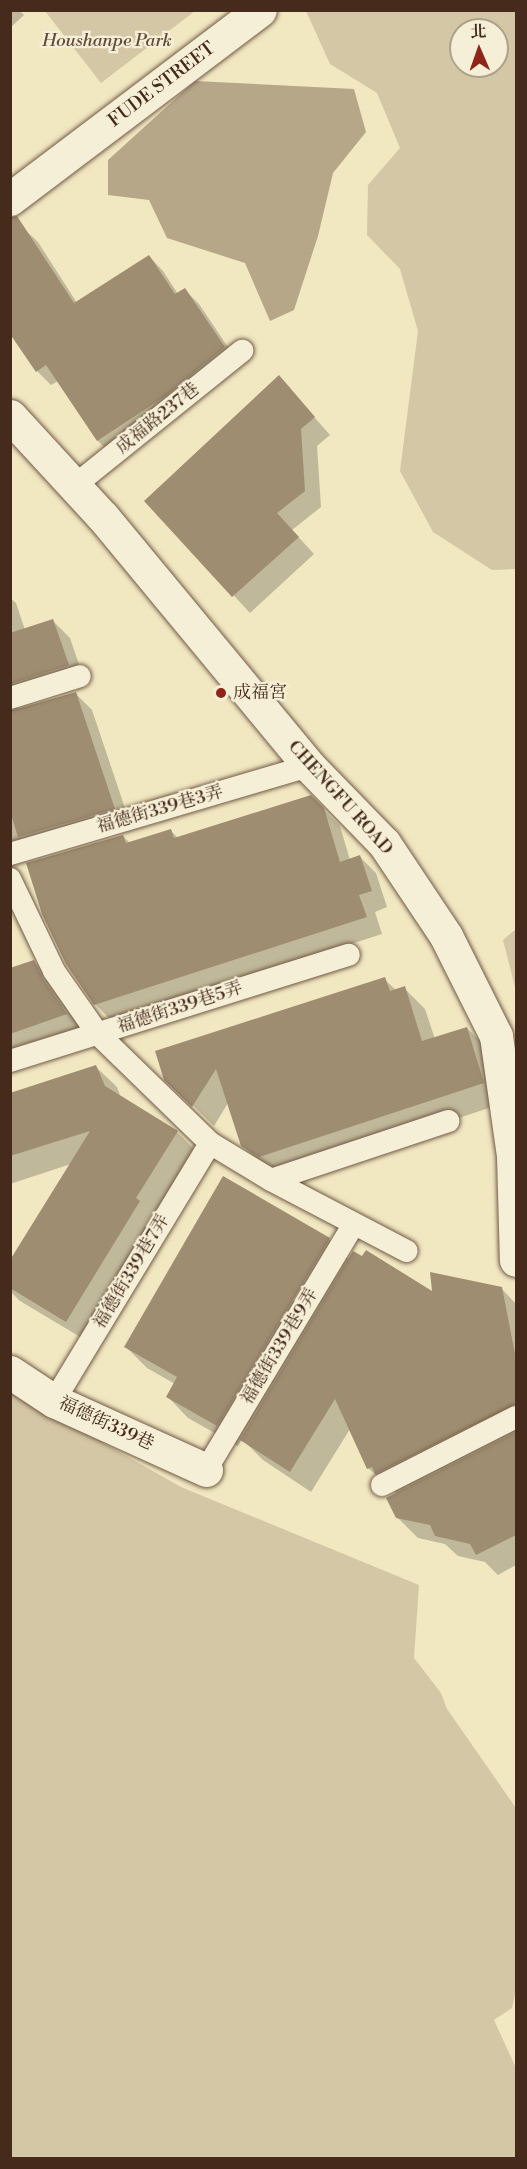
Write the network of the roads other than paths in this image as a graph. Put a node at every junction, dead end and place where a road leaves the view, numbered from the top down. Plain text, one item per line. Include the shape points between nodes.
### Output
1 (260, 10) edge
2 (10, 199) edge
3 (242, 351) dead end
4 (10, 416) edge
5 (74, 486) junction
6 (80, 676) dead end
7 (10, 698) edge
8 (309, 766) junction
9 (10, 854) edge
10 (10, 879) edge
11 (349, 955) dead end
12 (98, 1034) junction
13 (10, 1061) edge
14 (448, 1121) dead end
15 (210, 1143) junction
16 (271, 1180) junction
17 (354, 1224) junction
18 (407, 1251) dead end
19 (516, 1260) edge
20 (10, 1372) edge
21 (54, 1401) junction
22 (516, 1417) edge
23 (206, 1470) joint
24 (382, 1485) dead end

1 - 2 street, FUDE STREET
3 - 5 lane, 成福路237巷
4 - 5 street, CHENGFU ROAD
5 - 8 street, CHENGFU ROAD
6 - 7 lane
8 - 9 lane, 福德街339巷3弄
8 - 19 street, CHENGFU ROAD via 384,843 446,936 496,1036 513,1155
10 - 12 lane via 54,971
11 - 12 lane, 福德街339巷5弄
12 - 13 lane, 福德街339巷5弄
12 - 15 lane
14 - 16 lane
15 - 16 lane
15 - 21 lane, 福德街339巷7弄
16 - 17 lane
17 - 18 lane
17 - 23 lane, 福德街339巷9弄
20 - 21 street, 福德街339巷
21 - 23 street, 福德街339巷
22 - 24 lane

